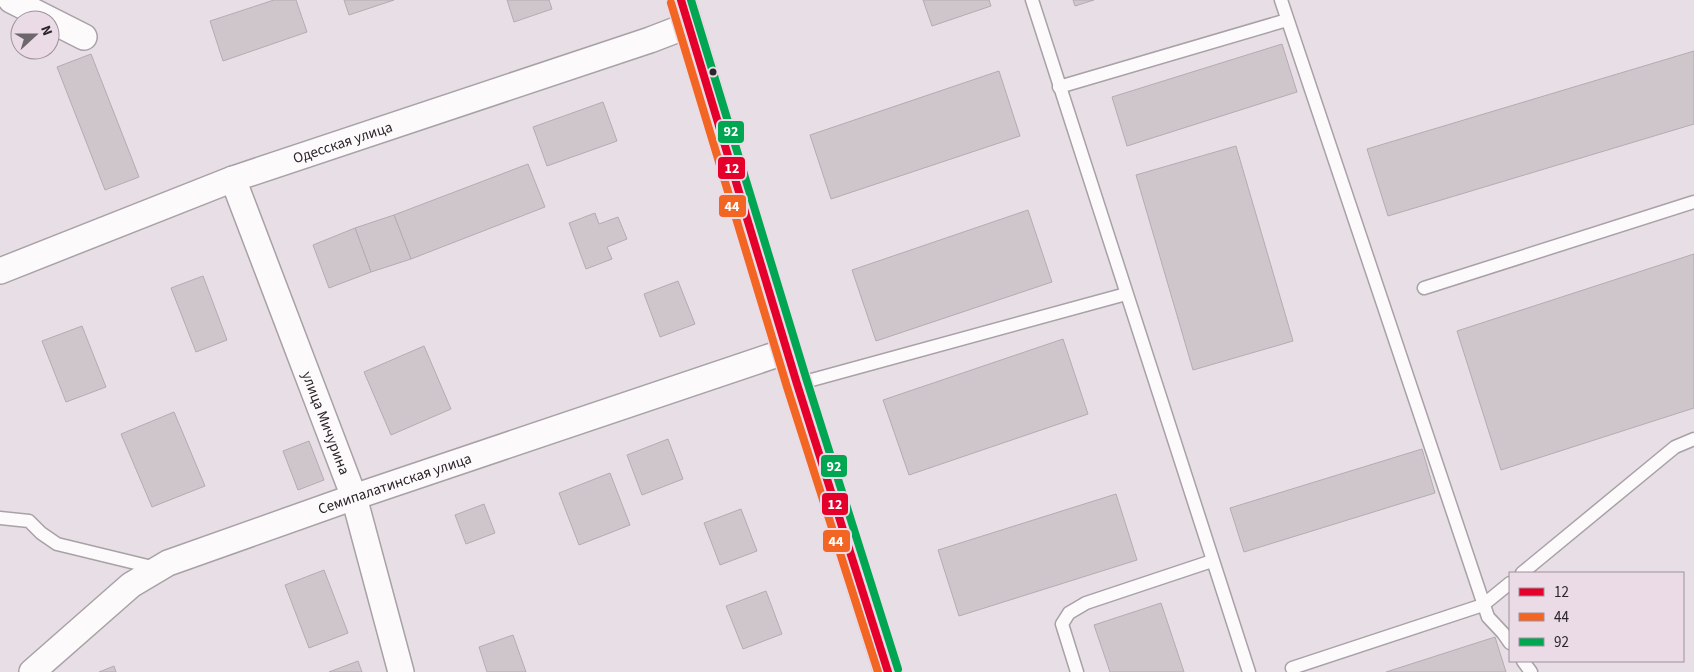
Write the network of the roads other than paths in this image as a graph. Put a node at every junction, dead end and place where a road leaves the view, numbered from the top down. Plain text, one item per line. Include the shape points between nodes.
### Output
1 (11, 0) edge
2 (1032, 0) edge
3 (1281, 0) edge
4 (685, 12) edge
5 (1287, 20) junction
6 (84, 37) dead end
7 (1060, 87) junction
8 (233, 179) junction
9 (1694, 202) edge
10 (0, 271) edge
11 (1424, 288) dead end
12 (1126, 294) junction
13 (788, 353) junction
14 (797, 384) junction
15 (1694, 439) edge
16 (354, 498) junction
17 (0, 518) edge
18 (1212, 561) junction
19 (158, 569) junction
20 (1523, 572) edge
21 (1509, 584) edge
22 (1483, 605) junction
23 (1509, 642) edge
24 (1292, 668) dead end
25 (32, 672) edge
26 (401, 672) edge
27 (888, 672) edge
28 (1077, 672) edge
29 (1249, 672) edge

1 - 6 street
2 - 7 lane
3 - 5 lane
4 - 8 street, Одесская улица via 650,40
4 - 13 main road
5 - 7 lane
5 - 22 lane
7 - 12 lane
8 - 10 street, Одесская улица
8 - 16 street, улица Мичурина
9 - 11 lane
12 - 14 lane
12 - 18 lane
13 - 14 main road
13 - 16 street, Семипалатинская улица via 756,361
14 - 27 main road
15 - 20 lane via 1675,447
16 - 19 street, Семипалатинская улица
16 - 26 street, улица Мичурина
17 - 19 lane via 29,521 57,544
18 - 28 lane via 1086,603 1069,613 1062,624
18 - 29 lane
19 - 25 street, Семипалатинская улица via 131,585
21 - 22 lane
22 - 23 lane via 1488,617
22 - 24 lane

